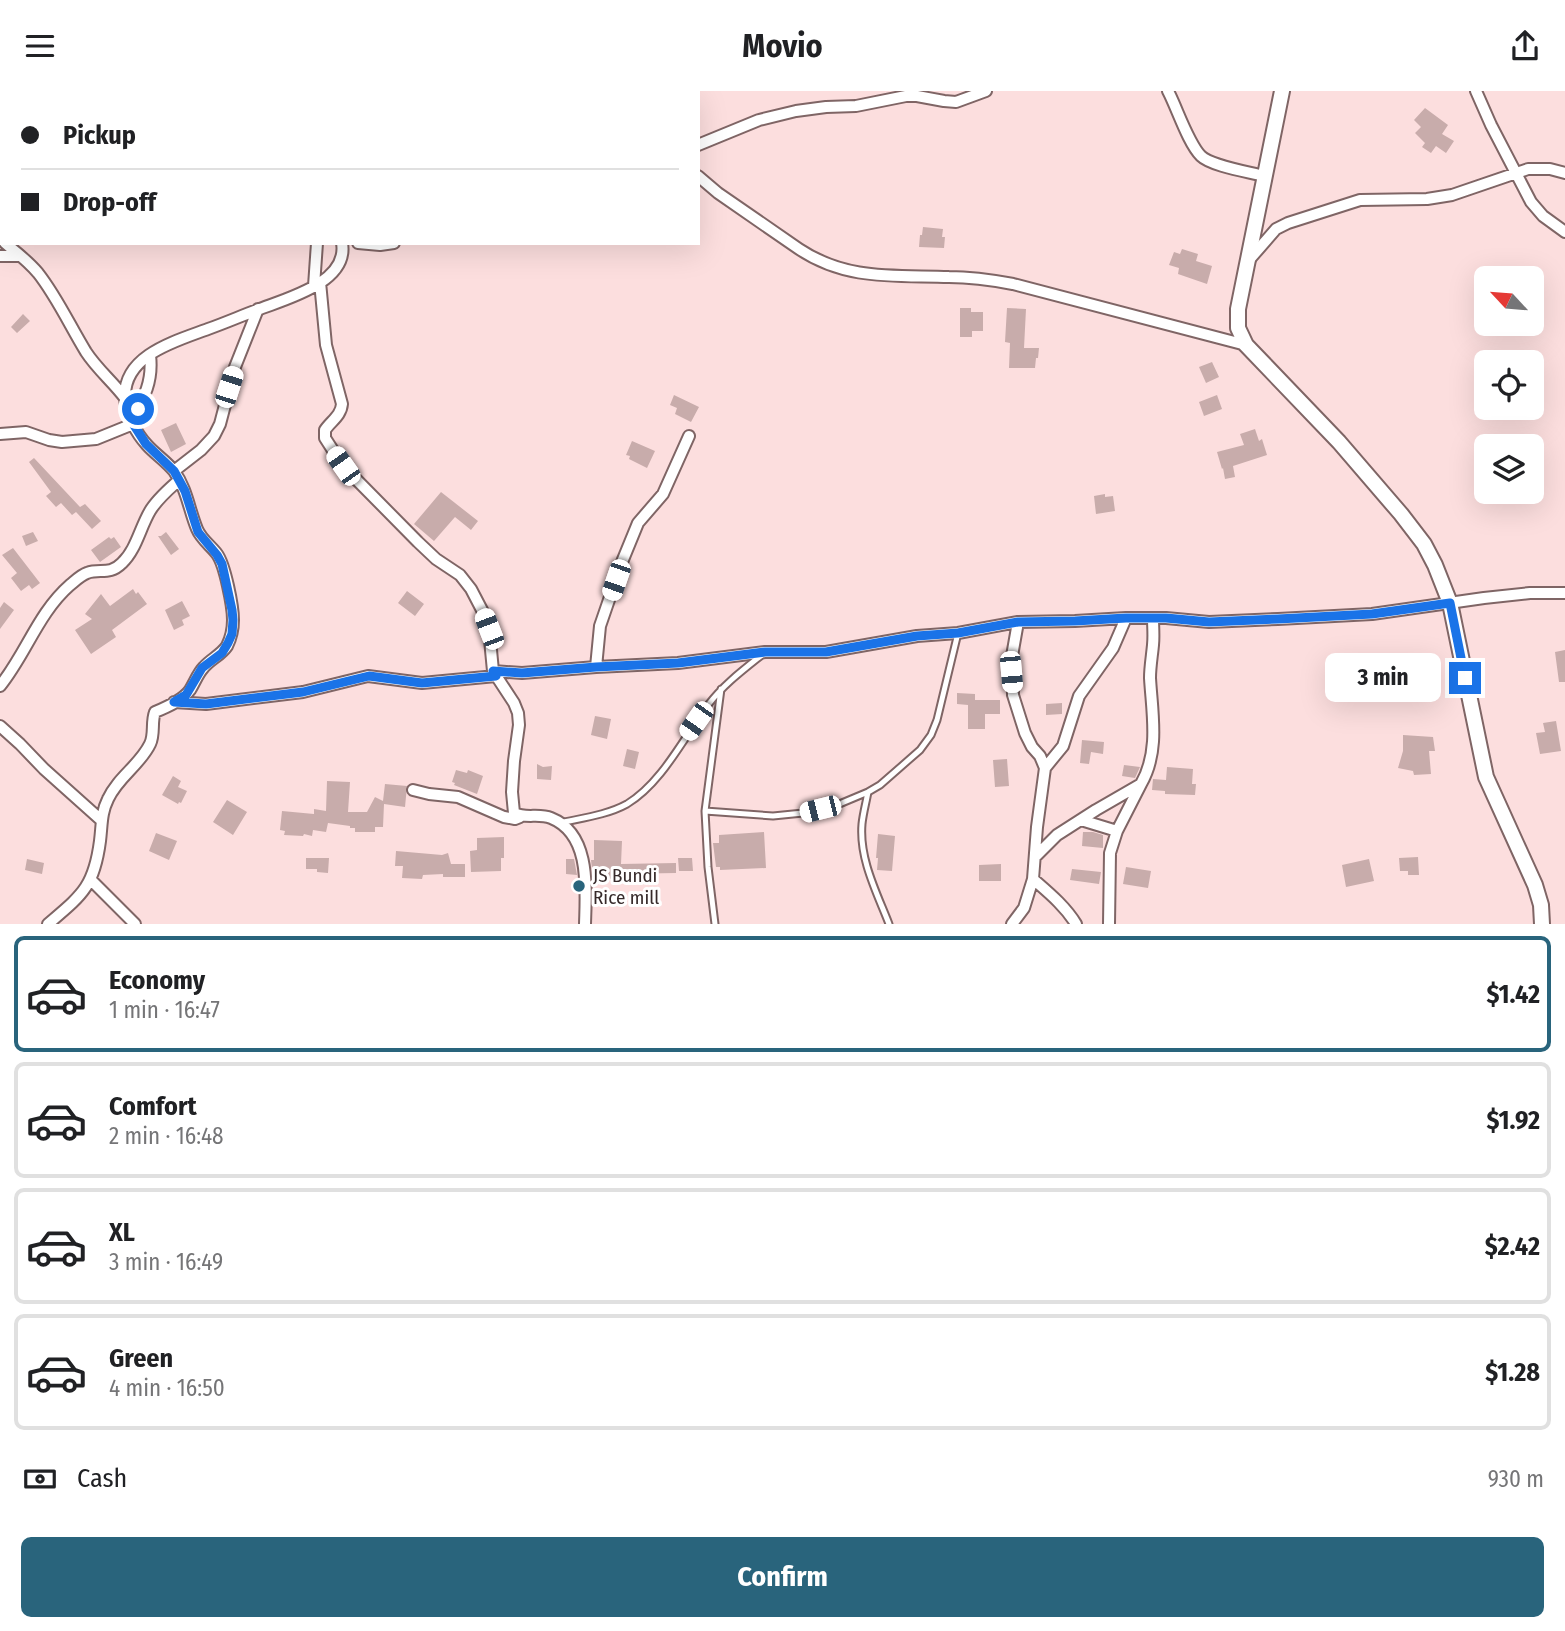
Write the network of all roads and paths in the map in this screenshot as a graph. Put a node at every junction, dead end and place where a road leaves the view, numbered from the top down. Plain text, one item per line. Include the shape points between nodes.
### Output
1 (986, 91) edge
2 (1168, 91) edge
3 (1282, 91) edge
4 (1476, 91) edge
5 (700, 144) edge
6 (1515, 173) junction
7 (1565, 173) edge
8 (1264, 176) junction
9 (700, 178) edge
10 (1565, 232) edge
11 (9, 245) edge
12 (317, 245) edge
13 (342, 245) edge
14 (0, 256) edge
15 (20, 256) junction
16 (1248, 261) junction
17 (317, 284) junction
18 (258, 310) junction
19 (1246, 345) junction
20 (150, 355) junction
21 (125, 398) junction
22 (132, 421) junction
23 (0, 434) edge
24 (688, 436) dead end
25 (176, 475) junction
26 (1565, 593) edge
27 (1450, 603) junction
28 (1126, 618) junction
29 (1153, 618) junction
30 (1018, 622) junction
31 (958, 633) junction
32 (765, 652) junction
33 (596, 667) junction
34 (495, 673) junction
35 (0, 687) edge
36 (721, 689) junction
37 (174, 702) junction
38 (0, 726) edge
39 (1045, 768) junction
40 (1141, 784) junction
41 (413, 790) dead end
42 (868, 792) junction
43 (705, 811) junction
44 (521, 816) junction
45 (101, 820) junction
46 (1081, 821) junction
47 (560, 823) junction
48 (1117, 831) junction
49 (1035, 857) junction
50 (1033, 879) junction
51 (91, 880) junction
52 (48, 924) edge
53 (135, 924) edge
54 (585, 924) edge
55 (715, 924) edge
56 (889, 924) edge
57 (1012, 924) edge
58 (1076, 924) edge
59 (1109, 924) edge
60 (1542, 924) edge

1 - 5 street via 956,102 906,96 796,111 759,120
2 - 8 street via 1200,155
3 - 8 street
4 - 6 street
6 - 7 street via 1539,168
6 - 10 street via 1531,202
6 - 16 street via 1452,195 1360,200 1288,223 1276,229
8 - 16 street
9 - 19 street via 799,249 834,266 886,277 963,277 1013,284
11 - 15 street
12 - 17 street
13 - 17 street via 335,269
14 - 15 street
15 - 21 street via 52,292 86,352
16 - 19 street via 1238,309 1238,328
17 - 18 street
17 - 34 street via 326,345 342,404 340,414 325,430 325,438 343,466 471,589 489,629
18 - 20 street via 174,341
18 - 25 street via 214,436
19 - 27 street via 1410,525 1435,565
20 - 21 street via 131,374
20 - 22 street via 148,386
21 - 22 street
22 - 23 street via 96,439 62,442 26,432
22 - 25 street via 146,444
24 - 33 street via 663,494 638,523 622,562 600,626
25 - 35 street via 121,565 89,572 59,596
25 - 37 street via 198,532 222,564 233,620 222,653 202,668 186,695
26 - 27 street
27 - 29 street via 1372,614 1278,619 1209,622
27 - 60 street via 1486,777 1535,885
28 - 29 street
28 - 30 street
28 - 39 street via 1113,648 1079,696 1063,746
29 - 40 street via 1150,679 1154,724 1149,767
30 - 31 street
30 - 39 street via 1012,656 1013,695 1025,733
31 - 32 street via 826,652
31 - 42 lane via 931,735 907,762
32 - 33 street
32 - 36 lane
33 - 34 street
34 - 37 street via 422,683 369,676 303,692 206,704
34 - 44 street via 518,713 513,808
36 - 43 lane
36 - 47 lane via 642,792 614,810
37 - 45 street via 155,712 150,744 113,790
38 - 45 street
39 - 49 street
40 - 46 street
40 - 48 street
41 - 44 street via 458,797 504,817
42 - 43 lane via 803,813 773,816
42 - 56 lane via 863,850
43 - 55 lane
44 - 47 street via 547,816
45 - 51 street
46 - 48 street
46 - 49 street via 1057,835
47 - 54 street via 581,850
48 - 59 street via 1110,853
49 - 50 street
50 - 57 street via 1024,908
50 - 58 street
51 - 52 street
51 - 53 street

